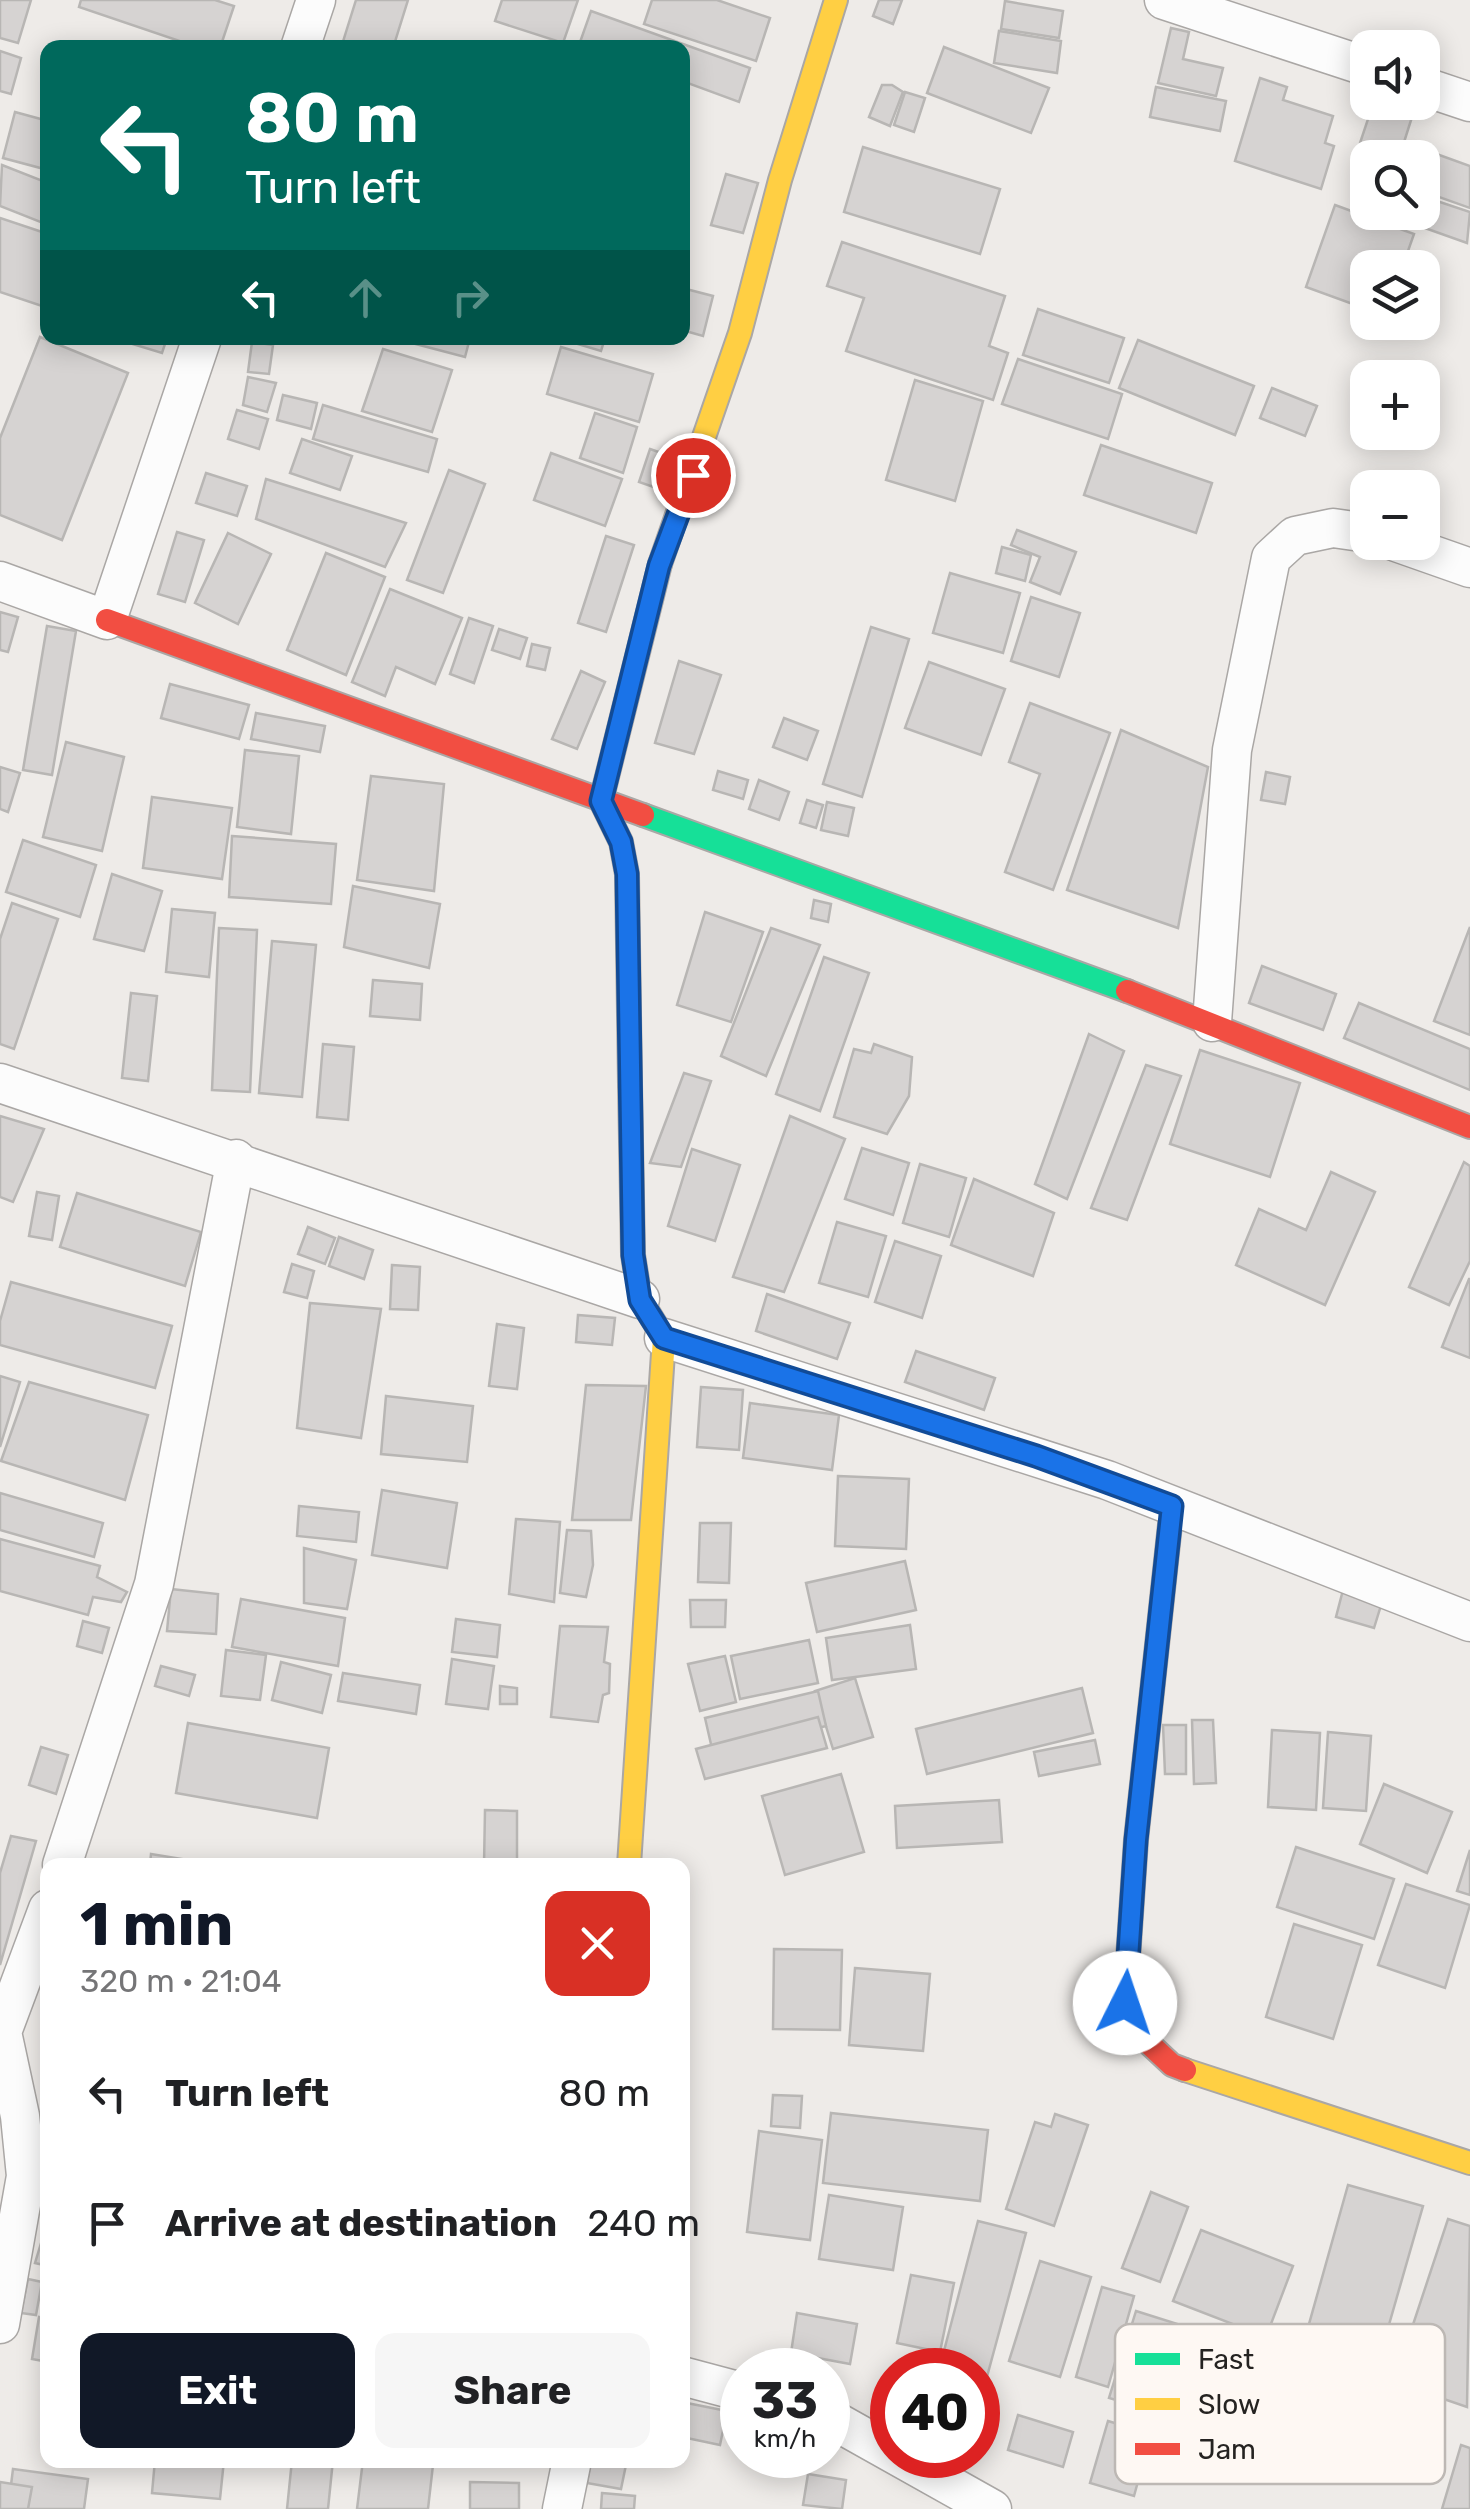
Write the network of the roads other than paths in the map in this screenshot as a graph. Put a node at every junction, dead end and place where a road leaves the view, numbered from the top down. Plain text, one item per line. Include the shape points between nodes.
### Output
1 (316, 0) edge
2 (836, 0) edge
3 (1164, 0) edge
4 (303, 40) edge
5 (1350, 62) edge
6 (1440, 92) edge
7 (1470, 102) edge
8 (200, 345) edge
9 (1350, 530) edge
10 (1440, 557) edge
11 (1470, 568) edge
12 (0, 581) edge
13 (106, 620) junction
14 (601, 801) junction
15 (1212, 1022) junction
16 (0, 1082) edge
17 (1470, 1127) edge
18 (236, 1159) junction
19 (640, 1300) junction
20 (664, 1338) junction
21 (1172, 1506) junction
22 (1470, 1622) edge
23 (64, 1858) edge
24 (629, 1858) edge
25 (40, 1930) edge
26 (22, 2118) edge
27 (1470, 2163) edge
28 (13, 2169) edge
29 (0, 2324) edge
30 (690, 2378) edge
31 (720, 2386) edge
32 (850, 2430) edge
33 (570, 2468) edge
34 (562, 2509) edge
35 (992, 2509) edge

1 - 4 street
2 - 14 street via 740,333 659,566
3 - 5 street
6 - 7 street
8 - 13 street
9 - 15 street via 1295,536 1271,558 1232,750
10 - 11 street
12 - 13 street
13 - 14 street
14 - 15 street
14 - 19 street via 621,842 627,874 633,1255
15 - 17 street
16 - 18 street
18 - 19 street
18 - 23 street via 154,1584
19 - 20 street
20 - 21 street
20 - 24 street
21 - 22 street
21 - 27 street via 1125,2003 1142,2037 1172,2064
25 - 26 street via 2,2032
26 - 28 street
28 - 29 street
30 - 31 street
32 - 35 street
33 - 34 street

